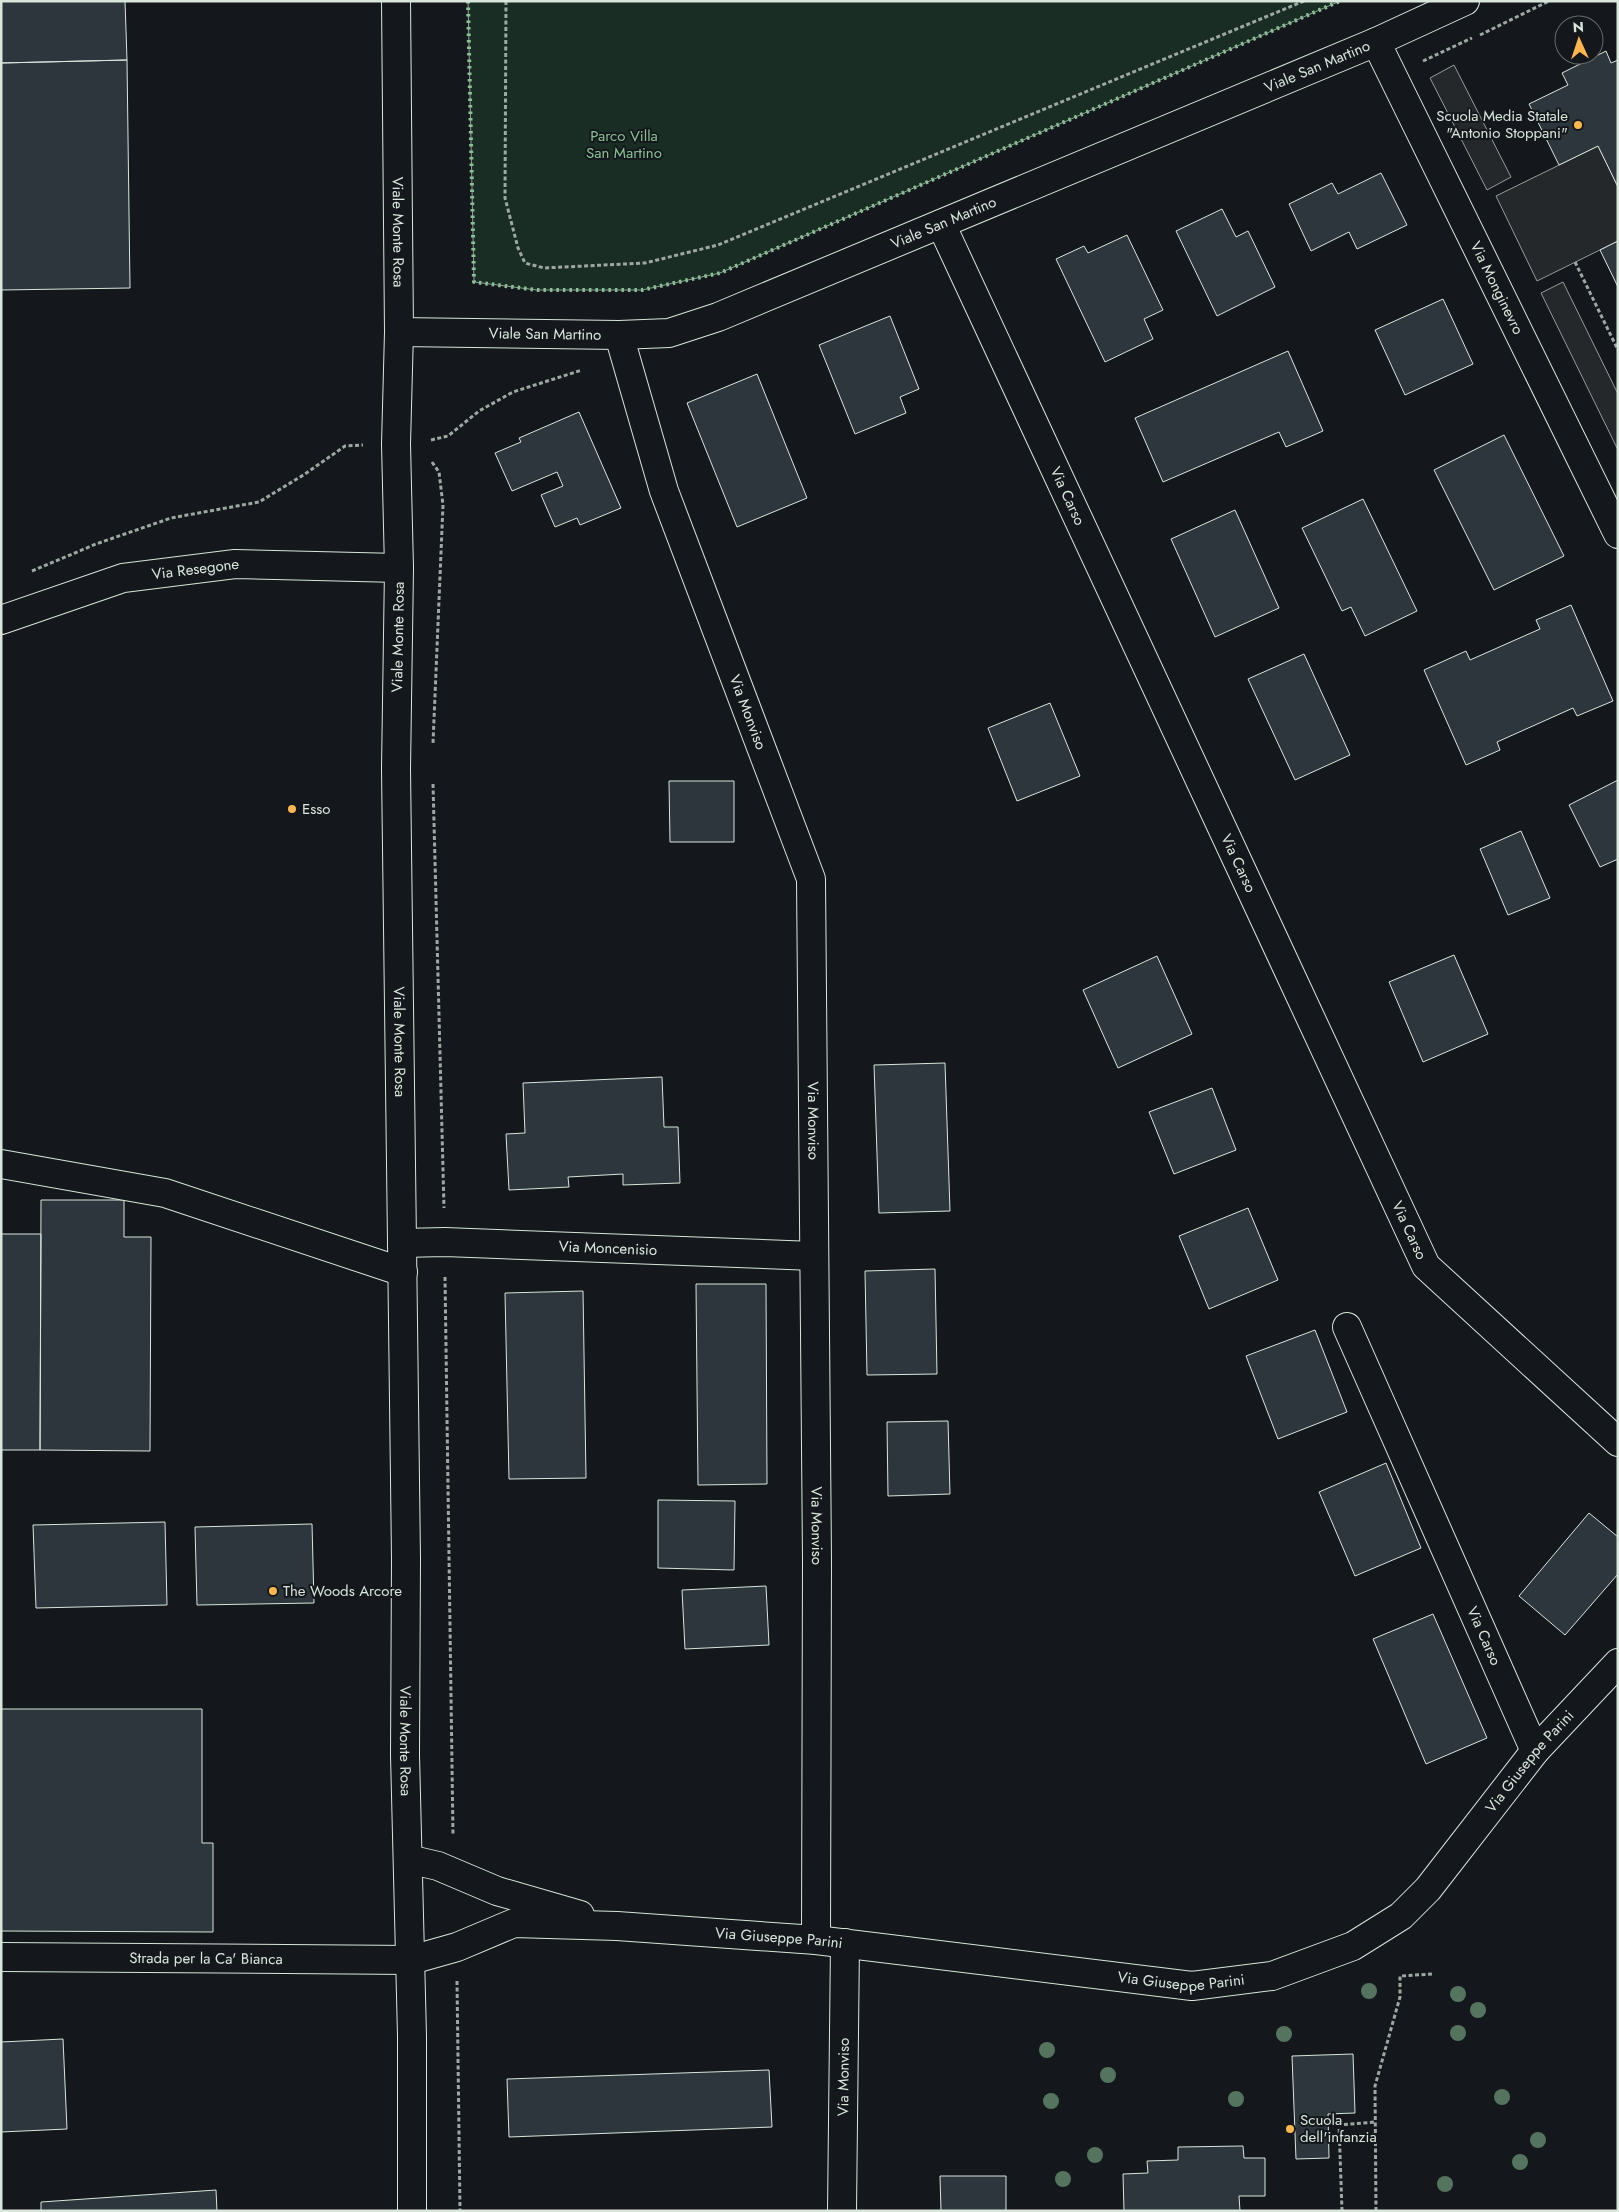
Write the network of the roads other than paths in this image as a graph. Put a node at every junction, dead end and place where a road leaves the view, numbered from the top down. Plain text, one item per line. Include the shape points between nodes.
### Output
1 (396, 1) edge
2 (1465, 1) edge
3 (1376, 42) junction
4 (941, 224) junction
5 (399, 332) junction
6 (619, 335) junction
7 (1618, 534) edge
8 (399, 568) junction
9 (1, 620) edge
10 (1, 1164) edge
11 (402, 1243) junction
12 (814, 1256) junction
13 (403, 1272) junction
14 (1347, 1327) dead end
15 (1618, 1442) edge
16 (1618, 1663) edge
17 (1535, 1751) junction
18 (408, 1859) junction
19 (617, 1926) junction
20 (816, 1940) junction
21 (845, 1943) junction
22 (1, 1957) edge
23 (411, 1960) junction
24 (412, 2211) edge
25 (842, 2211) edge

1 - 5 street, Viale Monte Rosa
2 - 3 street, Viale San Martino
3 - 4 street, Viale San Martino
3 - 7 street, Via Monginevro
4 - 6 street, Viale San Martino via 718,317 670,333
4 - 15 street, Via Carso via 1426,1266
5 - 6 street, Viale San Martino
5 - 8 street, Viale Monte Rosa via 407,444
6 - 12 street, Via Monviso via 664,491 811,879
8 - 9 street, Via Resegone via 236,564 123,578
8 - 11 street, Viale Monte Rosa via 396,770
10 - 13 street via 165,1193
11 - 12 street, Via Moncenisio
11 - 13 street, Viale Monte Rosa
12 - 20 street, Via Monviso
13 - 18 street, Viale Monte Rosa
14 - 17 street, Via Carso
16 - 17 street, Via Giuseppe Parini
17 - 21 street, Via Giuseppe Parini via 1428,1889 1401,1916 1353,1946 1272,1976 1192,1986
18 - 19 street, Via Giuseppe Parini via 438,1866 497,1891
18 - 23 street, Viale Monte Rosa
19 - 20 street, Via Giuseppe Parini
19 - 23 street, Via Giuseppe Parini via 514,1923
20 - 21 street, Via Giuseppe Parini
21 - 25 street, Via Monviso
22 - 23 street, Strada per la Ca' Bianca
23 - 24 street, Viale Monte Rosa

